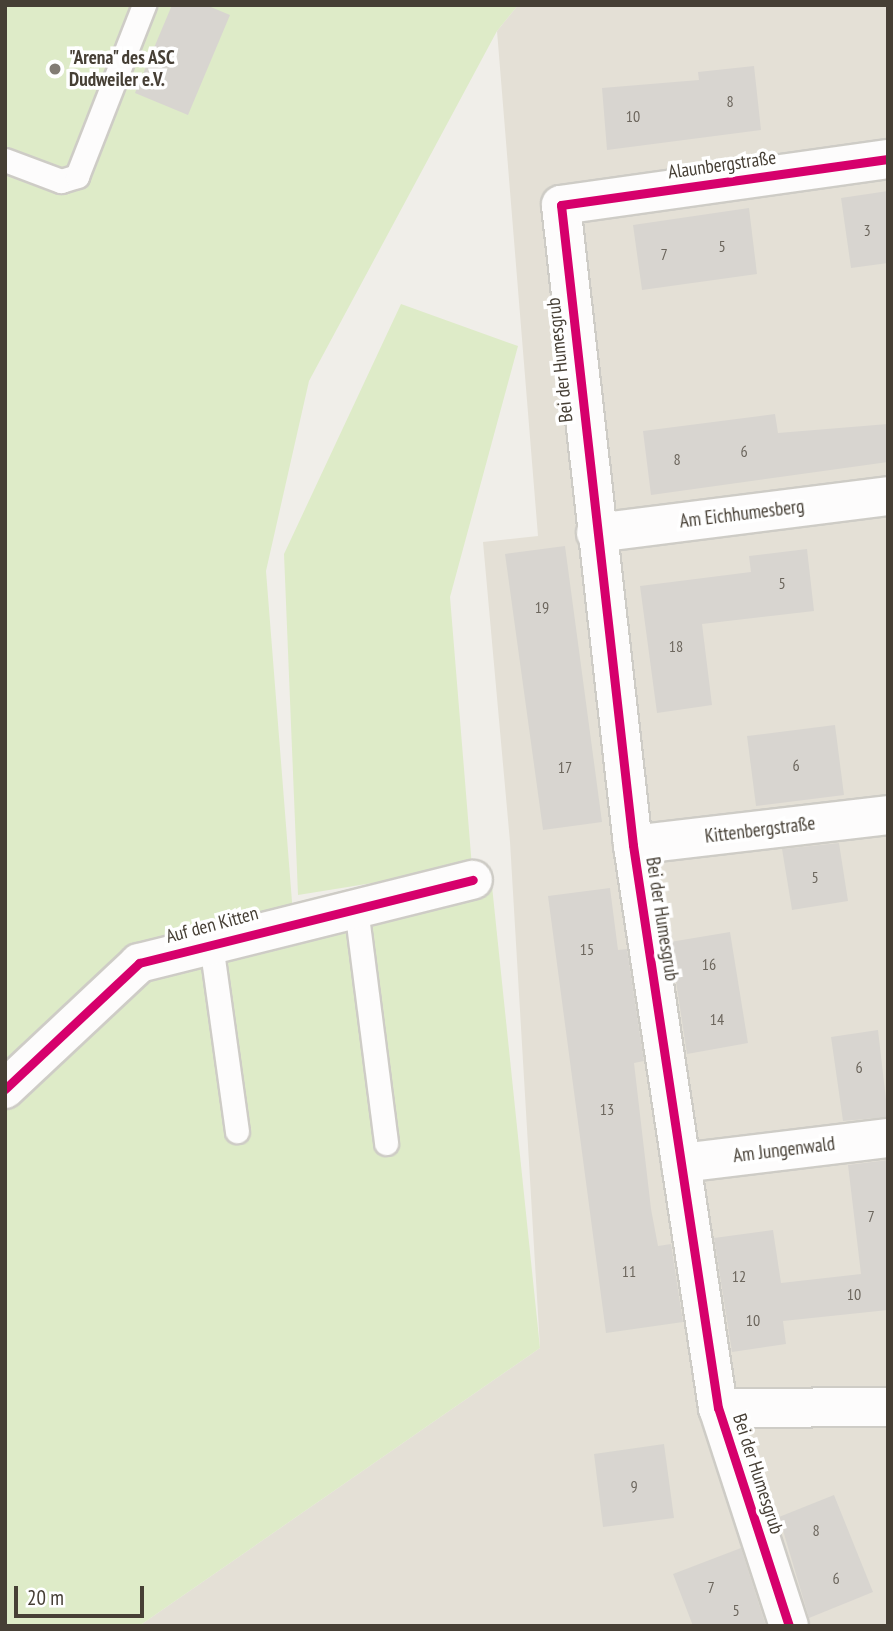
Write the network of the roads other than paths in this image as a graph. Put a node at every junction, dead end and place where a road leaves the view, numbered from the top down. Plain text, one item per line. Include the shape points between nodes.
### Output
1 (144, 5) edge
2 (888, 159) edge
3 (5, 160) edge
4 (561, 205) joint
5 (888, 496) edge
6 (596, 533) junction
7 (888, 815) edge
8 (633, 845) junction
9 (473, 880) dead end
10 (356, 908) junction
11 (211, 944) junction
12 (5, 1089) edge
13 (237, 1130) dead end
14 (888, 1138) edge
15 (386, 1143) dead end
16 (681, 1163) junction
17 (888, 1407) edge
18 (718, 1408) junction
19 (789, 1626) edge

1 - 3 lane via 77,176 61,181
2 - 4 street, Alaunbergstraße
4 - 6 street, Bei der Humesgrub
5 - 6 street, Am Eichhumesberg
6 - 8 street, Bei der Humesgrub
7 - 8 street, Kittenbergstraße
8 - 16 street, Bei der Humesgrub
9 - 10 street, Auf den Kitten
10 - 11 street, Auf den Kitten
10 - 15 lane
11 - 12 street, Auf den Kitten via 139,963
11 - 13 lane
14 - 16 street, Am Jungenwald
16 - 18 street, Bei der Humesgrub
17 - 18 street
18 - 19 street, Bei der Humesgrub

